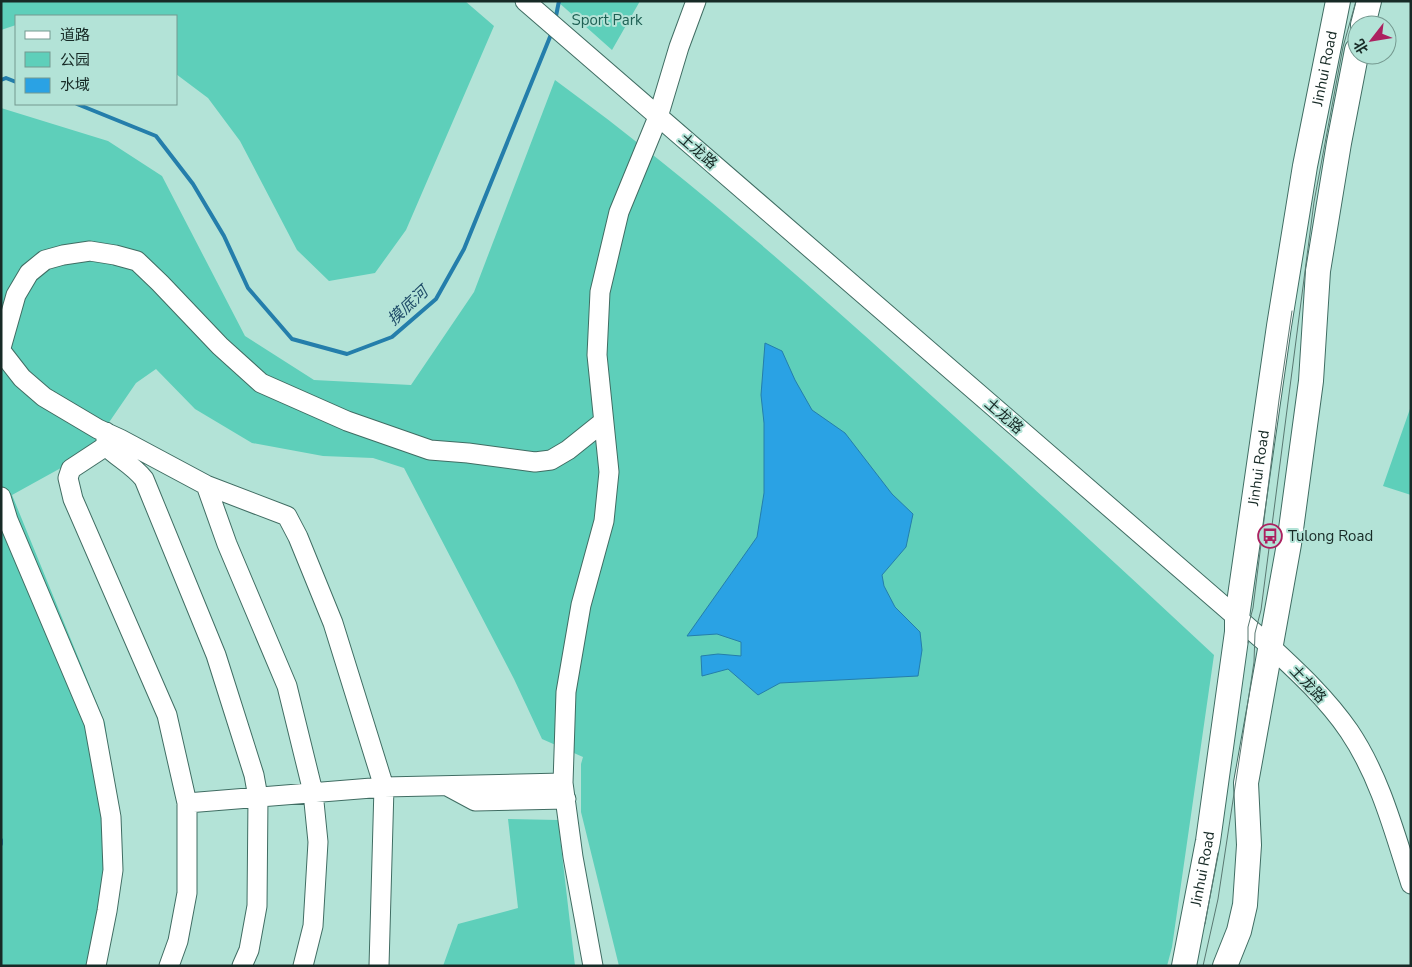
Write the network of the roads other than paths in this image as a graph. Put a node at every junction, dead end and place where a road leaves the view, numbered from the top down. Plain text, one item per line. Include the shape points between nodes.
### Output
1 (696, 1) edge
2 (1338, 1) edge
3 (1369, 1) edge
4 (532, 7) edge
5 (1366, 15) edge
6 (1354, 65) edge
7 (658, 117) junction
8 (1, 350) edge
9 (603, 422) junction
10 (106, 439) junction
11 (206, 484) junction
12 (1, 497) edge
13 (1237, 617) junction
14 (1271, 647) junction
15 (384, 787) junction
16 (565, 791) junction
17 (313, 792) junction
18 (258, 797) junction
19 (187, 803) junction
20 (1411, 884) edge
21 (96, 966) edge
22 (169, 966) edge
23 (242, 966) edge
24 (303, 966) edge
25 (379, 966) edge
26 (593, 966) edge
27 (1184, 966) edge
28 (1225, 966) edge

1 - 7 street
2 - 13 main road, Jinhui Road via 1302,185
3 - 5 main road
4 - 7 street, 土龙路
6 - 14 main road, Jinhui Road via 1318,271 1310,381 1289,544
7 - 9 street via 619,212 600,292 597,355
7 - 13 street, 土龙路
8 - 9 street via 16,295 28,273 45,260 90,251 137,261 261,383 347,422 430,450 520,461 550,460
8 - 10 street via 22,378 44,397
9 - 16 street via 609,472 604,521 581,605 566,692
10 - 11 street
10 - 18 street via 113,453 144,479 216,655
10 - 19 street via 71,470 68,478 73,499 168,715
11 - 15 street via 287,516 333,623
11 - 17 street via 227,544 287,686
12 - 21 street via 94,723 110,817 113,870
13 - 14 street, 土龙路
13 - 27 main road, Jinhui Road via 1208,841
14 - 20 street, 土龙路 via 1312,686 1348,731 1364,758 1384,800
14 - 28 main road, Jinhui Road via 1246,783 1249,845 1245,905
15 - 16 street via 448,786 474,801
15 - 17 street
15 - 25 street
16 - 26 street via 573,857
17 - 18 street
17 - 24 street via 318,842 313,926
18 - 19 street
18 - 23 street via 256,906 249,950
19 - 22 street via 187,893 178,941

